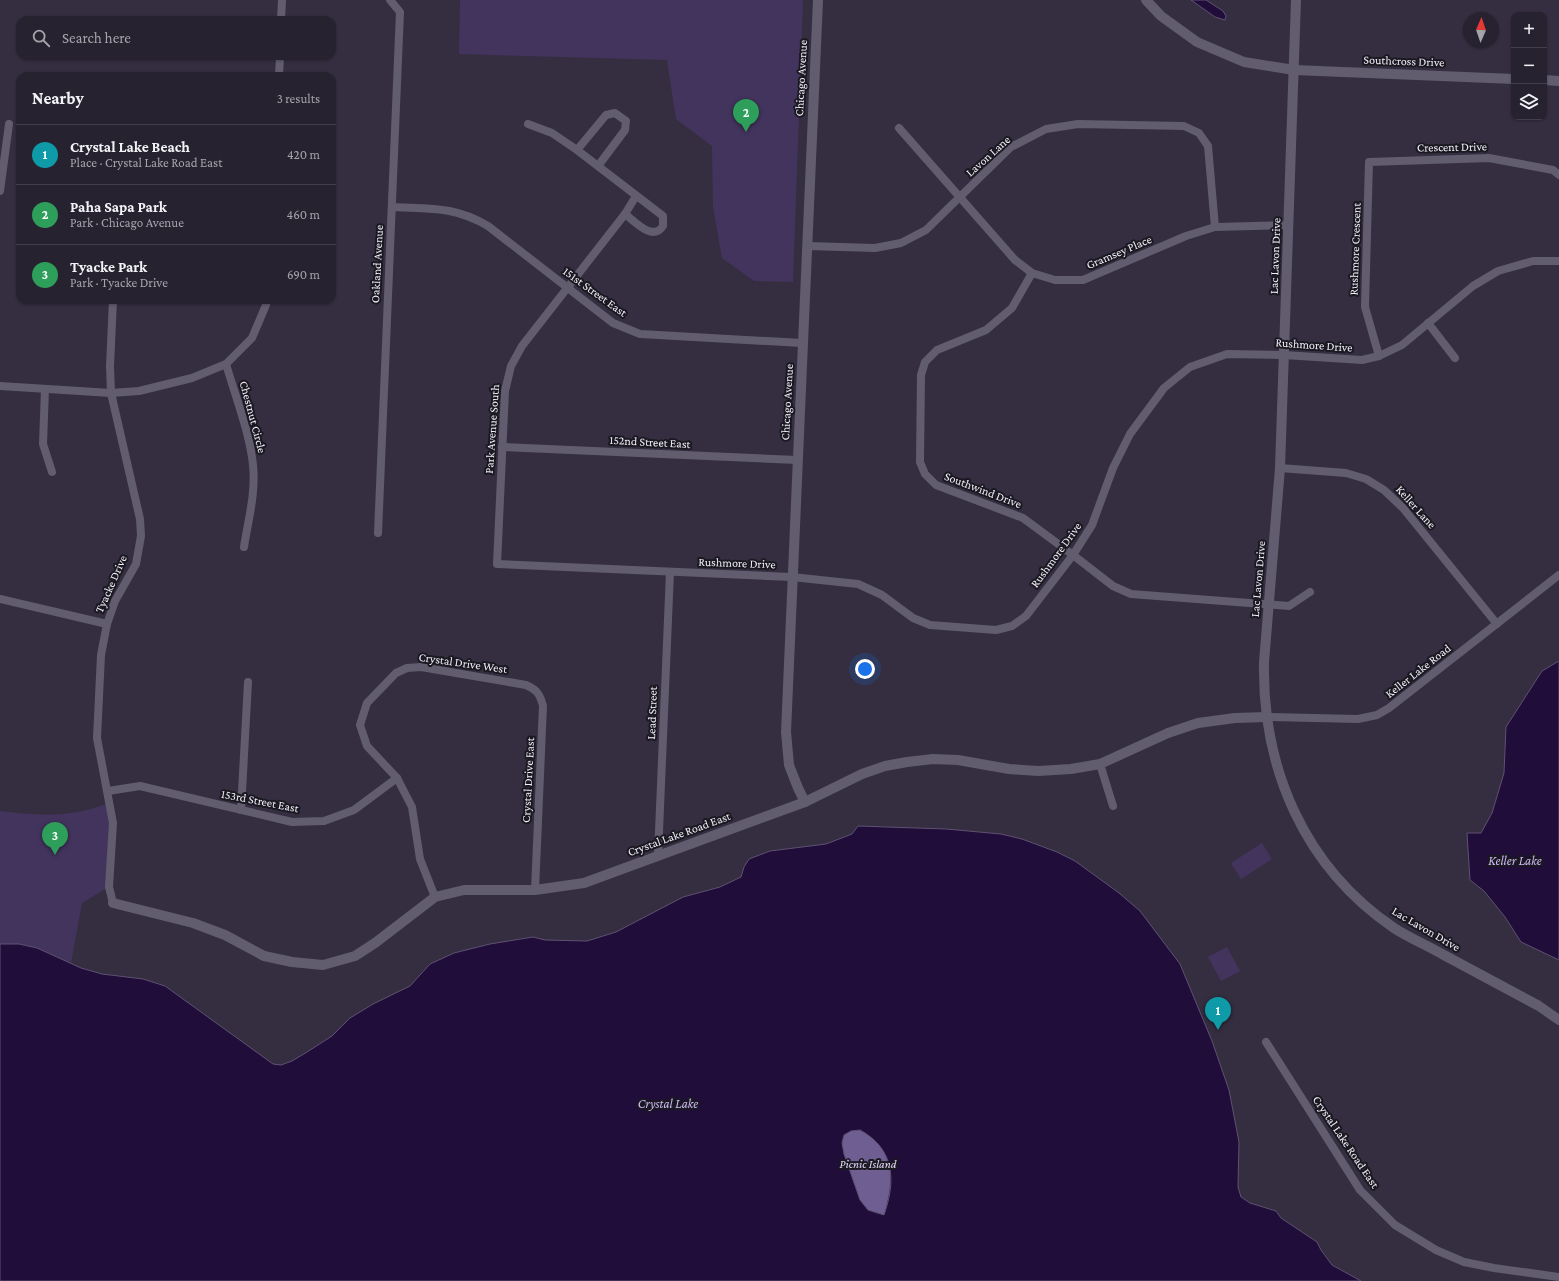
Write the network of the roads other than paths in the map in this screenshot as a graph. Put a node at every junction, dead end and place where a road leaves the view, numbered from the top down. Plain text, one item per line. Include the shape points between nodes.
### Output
1 (282, 0) edge
2 (390, 0) edge
3 (818, 0) edge
4 (1146, 0) edge
5 (1296, 0) edge
6 (281, 16) edge
7 (280, 60) edge
8 (1294, 70) junction
9 (279, 72) edge
10 (1511, 79) edge
11 (1547, 80) edge
12 (1559, 81) edge
13 (9, 124) dead end
14 (528, 124) dead end
15 (899, 128) dead end
16 (577, 150) junction
17 (1391, 161) joint
18 (598, 166) junction
19 (2, 168) edge
20 (1559, 175) edge
21 (0, 191) edge
22 (636, 196) junction
23 (960, 197) junction
24 (392, 207) junction
25 (625, 214) junction
26 (1289, 222) junction
27 (1215, 227) junction
28 (807, 246) junction
29 (1559, 261) edge
30 (1032, 273) junction
31 (567, 287) junction
32 (113, 304) edge
33 (266, 304) edge
34 (1428, 322) junction
35 (802, 343) junction
36 (1284, 355) junction
37 (1379, 356) junction
38 (1455, 358) dead end
39 (226, 364) junction
40 (0, 386) edge
41 (45, 389) junction
42 (111, 393) junction
43 (502, 447) junction
44 (797, 460) junction
45 (1280, 468) junction
46 (52, 472) dead end
47 (378, 533) dead end
48 (244, 547) dead end
49 (1073, 555) junction
50 (497, 564) joint
51 (670, 572) junction
52 (1559, 575) edge
53 (792, 577) junction
54 (1310, 592) dead end
55 (0, 599) edge
56 (1268, 606) junction
57 (106, 624) junction
58 (1497, 624) junction
59 (248, 682) dead end
60 (521, 684) joint
61 (1266, 716) junction
62 (1100, 764) junction
63 (397, 778) junction
64 (108, 790) junction
65 (805, 802) junction
66 (1113, 806) dead end
67 (241, 810) junction
68 (658, 855) junction
69 (535, 890) junction
70 (435, 896) junction
71 (114, 903) joint
72 (1559, 1020) edge
73 (1266, 1042) dead end
74 (1559, 1277) edge

1 - 6 street
2 - 24 street, Oakland Avenue via 400,12
3 - 28 street, Chicago Avenue
4 - 8 street, Southcross Drive via 1161,16 1197,42 1244,62
5 - 8 street, Lac Lavon Drive
7 - 9 street
8 - 10 street, Southcross Drive
8 - 26 street, Lac Lavon Drive
11 - 12 street
13 - 19 street
14 - 16 street via 552,133
15 - 23 street, Gramsey Place
16 - 18 street
16 - 18 street via 606,115 615,113 626,121 625,130
17 - 20 street, Crescent Drive via 1489,158 1553,170
17 - 37 street, Rushmore Crescent via 1369,162 1365,306
18 - 22 street
19 - 21 street
22 - 25 street, Park Avenue South
22 - 25 street via 663,216 663,226 653,233
23 - 27 street, Lavon Lane via 1011,147 1046,129 1078,124 1184,126 1199,133 1208,146
23 - 28 street, Lavon Lane via 926,230 901,243 875,248
23 - 30 street, Gramsey Place via 1014,260
24 - 31 street, 151st Street East via 447,210 473,217
24 - 47 street, Oakland Avenue
25 - 31 street, Park Avenue South
26 - 27 street, Gramsey Place via 1286,225
26 - 36 street, Lac Lavon Drive
27 - 30 street, Gramsey Place via 1186,236 1083,280 1055,280
28 - 35 street, Chicago Avenue
29 - 34 street, Rushmore Drive via 1533,261 1498,271 1473,286
30 - 49 street, Southwind Drive via 1012,308 986,330 937,350 925,362 921,375 920,462 925,474 936,485 1023,518
31 - 35 street, 151st Street East via 613,322 640,334
31 - 43 street, Park Avenue South via 522,346 511,366 505,391
32 - 42 street, Tyacke Drive
33 - 39 street via 252,338
34 - 37 street, Rushmore Drive via 1402,345
34 - 38 street
35 - 44 street, Chicago Avenue
36 - 37 street, Rushmore Drive via 1362,360
36 - 45 street, Lac Lavon Drive
36 - 49 street, Rushmore Drive via 1227,354 1190,367 1164,388 1130,434 1113,468 1092,525
39 - 42 street via 192,378 139,391
39 - 48 street, Chestnut Circle via 249,442 253,465 253,494
40 - 41 street
41 - 42 street
41 - 46 street via 43,444
42 - 57 street, Tyacke Drive via 140,519 141,536 136,564
43 - 44 street, 152nd Street East
43 - 50 street, Park Avenue South
44 - 53 street, Chicago Avenue
45 - 56 street, Lac Lavon Drive
45 - 58 street, Keller Lane via 1346,473 1366,479 1384,490 1404,508
49 - 53 street, Rushmore Drive via 1026,616 1012,626 996,630 930,624 913,618 882,595 858,584
49 - 56 street, Southwind Drive via 1113,586 1131,594
50 - 51 street, Rushmore Drive
51 - 53 street, Rushmore Drive
51 - 68 street, Lead Street
52 - 58 street, Keller Lake Road
53 - 65 street, Chicago Avenue via 786,732 789,765
54 - 56 street, Southwind Drive via 1289,606
55 - 57 street
56 - 61 street, Lac Lavon Drive via 1264,688
57 - 64 street, Tyacke Drive via 101,656 97,738
58 - 61 street, Keller Lake Road via 1377,715 1358,719
59 - 67 street
60 - 63 street, Crystal Drive West via 421,667 407,668 396,673 367,703 360,725 367,746
60 - 69 street, Crystal Drive East via 536,690 541,696 543,706
61 - 62 street, Crystal Lake Road East via 1198,723 1168,733
61 - 72 street, Lac Lavon Drive via 1274,756 1288,799 1308,838 1333,872 1357,897 1395,928
62 - 65 street, Crystal Lake Road East via 1038,771 958,760 907,762 862,774
62 - 66 street
63 - 67 street, 153rd Street East via 354,810 324,821 292,822
63 - 70 street, Crystal Drive West via 412,807 420,859
64 - 67 street, 153rd Street East via 140,786
64 - 71 street, Tyacke Drive via 113,823 109,887
65 - 68 street, Crystal Lake Road East
68 - 69 street, Crystal Lake Road East via 584,883
69 - 70 street, Crystal Lake Road East via 464,890
70 - 71 street, Crystal Lake Road East via 376,943 355,956 323,965 264,956 194,923
73 - 74 street, Crystal Lake Road East via 1360,1190 1395,1225 1436,1250 1464,1262

